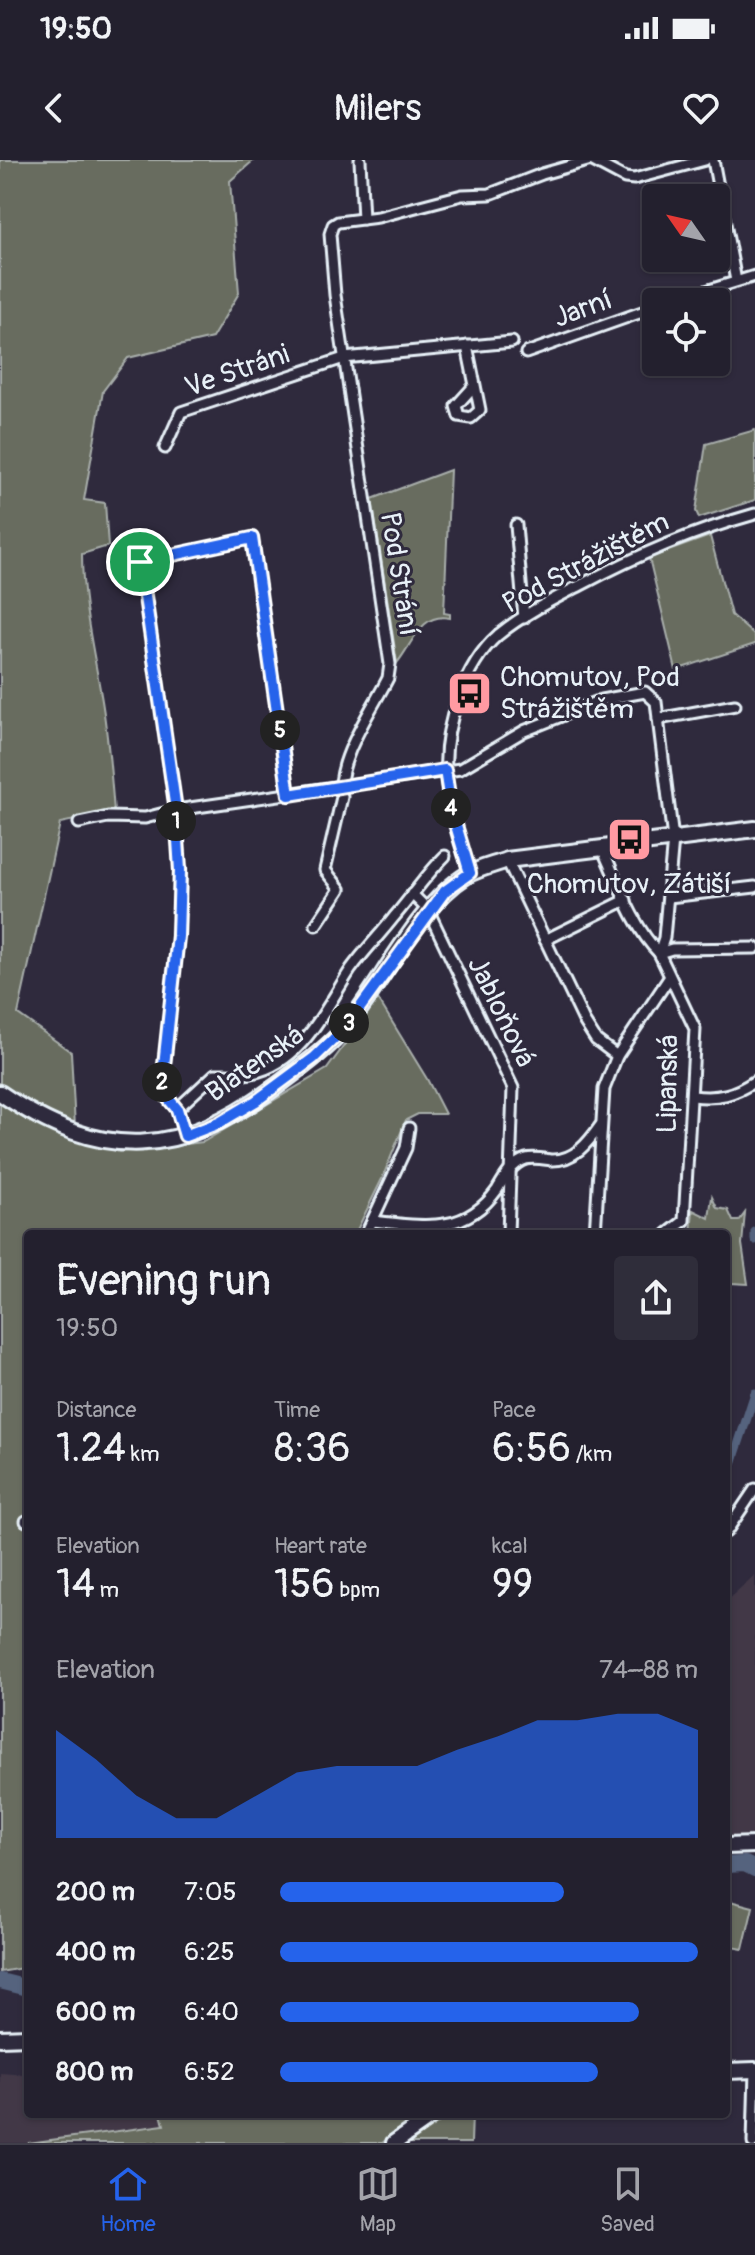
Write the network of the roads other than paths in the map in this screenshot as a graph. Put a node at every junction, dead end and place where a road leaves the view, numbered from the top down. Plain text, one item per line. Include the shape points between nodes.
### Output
1 (360, 160) edge
2 (705, 160) edge
3 (713, 160) edge
4 (363, 219) junction
5 (755, 276) edge
6 (736, 281) junction
7 (714, 288) edge
8 (642, 312) edge
9 (512, 342) dead end
10 (467, 346) junction
11 (526, 353) dead end
12 (344, 358) junction
13 (475, 385) dead end
14 (165, 448) dead end
15 (755, 514) edge
16 (516, 525) dead end
17 (524, 618) junction
18 (735, 705) dead end
19 (658, 719) junction
20 (445, 770) junction
21 (340, 788) junction
22 (289, 795) junction
23 (176, 810) junction
24 (79, 823) dead end
25 (755, 829) edge
26 (673, 839) junction
27 (602, 848) junction
28 (445, 856) dead end
29 (507, 860) junction
30 (470, 873) junction
31 (755, 887) edge
32 (412, 894) junction
33 (669, 897) junction
34 (626, 900) junction
35 (428, 910) junction
36 (316, 925) dead end
37 (545, 940) junction
38 (755, 948) edge
39 (659, 953) junction
40 (669, 978) junction
41 (617, 1056) junction
42 (755, 1081) edge
43 (0, 1093) edge
44 (693, 1096) junction
45 (177, 1109) junction
46 (600, 1126) junction
47 (409, 1128) dead end
48 (185, 1136) junction
49 (512, 1168) junction
50 (372, 1221) junction
51 (368, 1230) edge
52 (426, 1230) edge
53 (508, 1230) edge
54 (595, 1230) edge
55 (672, 1230) edge
56 (755, 1489) edge
57 (730, 1526) edge
58 (755, 1845) edge
59 (730, 1846) edge
60 (24, 2037) edge
61 (0, 2038) edge
62 (755, 2070) edge
63 (730, 2071) edge
64 (429, 2118) edge
65 (394, 2143) edge
66 (753, 2143) edge

1 - 4 street
2 - 4 street, Pod Strání via 634,179 591,160 490,194 462,195
3 - 6 street
4 - 12 street, Pod Strání via 338,222 330,234
5 - 6 street
6 - 7 street
8 - 11 street, Jarní
9 - 10 street
10 - 12 street
10 - 13 street
12 - 14 street, Ve Stráni via 181,412
12 - 21 street, Pod Strání via 390,664 344,766
15 - 17 street, Pod Strážištěm via 700,529 632,558
16 - 17 street
17 - 20 street, Pod Strážištěm via 482,653 462,687 451,720
18 - 19 street
19 - 20 street via 656,702 645,692 601,700 524,731 460,769
19 - 26 street
20 - 21 street
20 - 30 street, Pod Strážištěm
21 - 22 street
21 - 36 street, Pod Strání via 325,870 340,889
22 - 23 street
22 - 23 street via 252,538 140,562
23 - 24 street
23 - 45 street via 178,936 162,1084
25 - 26 street, Blatenská
26 - 27 street, Blatenská
26 - 33 street
27 - 29 street, Blatenská
27 - 34 street, Lipanská
28 - 32 street
29 - 30 street, Blatenská
29 - 37 street
30 - 35 street, Blatenská
31 - 33 street
32 - 35 street, Jabloňová
32 - 45 street via 352,968 301,1044 254,1073 215,1074
33 - 39 street
34 - 37 street
34 - 39 street, Lipanská
35 - 48 street, Blatenská via 346,1027 314,1058 256,1101
35 - 49 street, Jabloňová via 513,1088
37 - 41 street via 596,1040
38 - 39 street
39 - 40 street, Lipanská
40 - 41 street
40 - 44 street, Lipanská via 695,1029
41 - 46 street via 604,1089
42 - 44 street via 718,1098
43 - 48 street, Blatenská via 38,1117 115,1143 150,1144
44 - 55 street, Lipanská via 684,1221
45 - 48 street
46 - 49 street via 573,1154 558,1160 527,1158
46 - 54 street
47 - 50 street via 406,1148
49 - 52 street via 472,1215
49 - 53 street, Jabloňová
50 - 51 street
50 - 52 street
56 - 57 street
58 - 59 street
60 - 61 street
62 - 63 street
62 - 66 street
64 - 65 street

